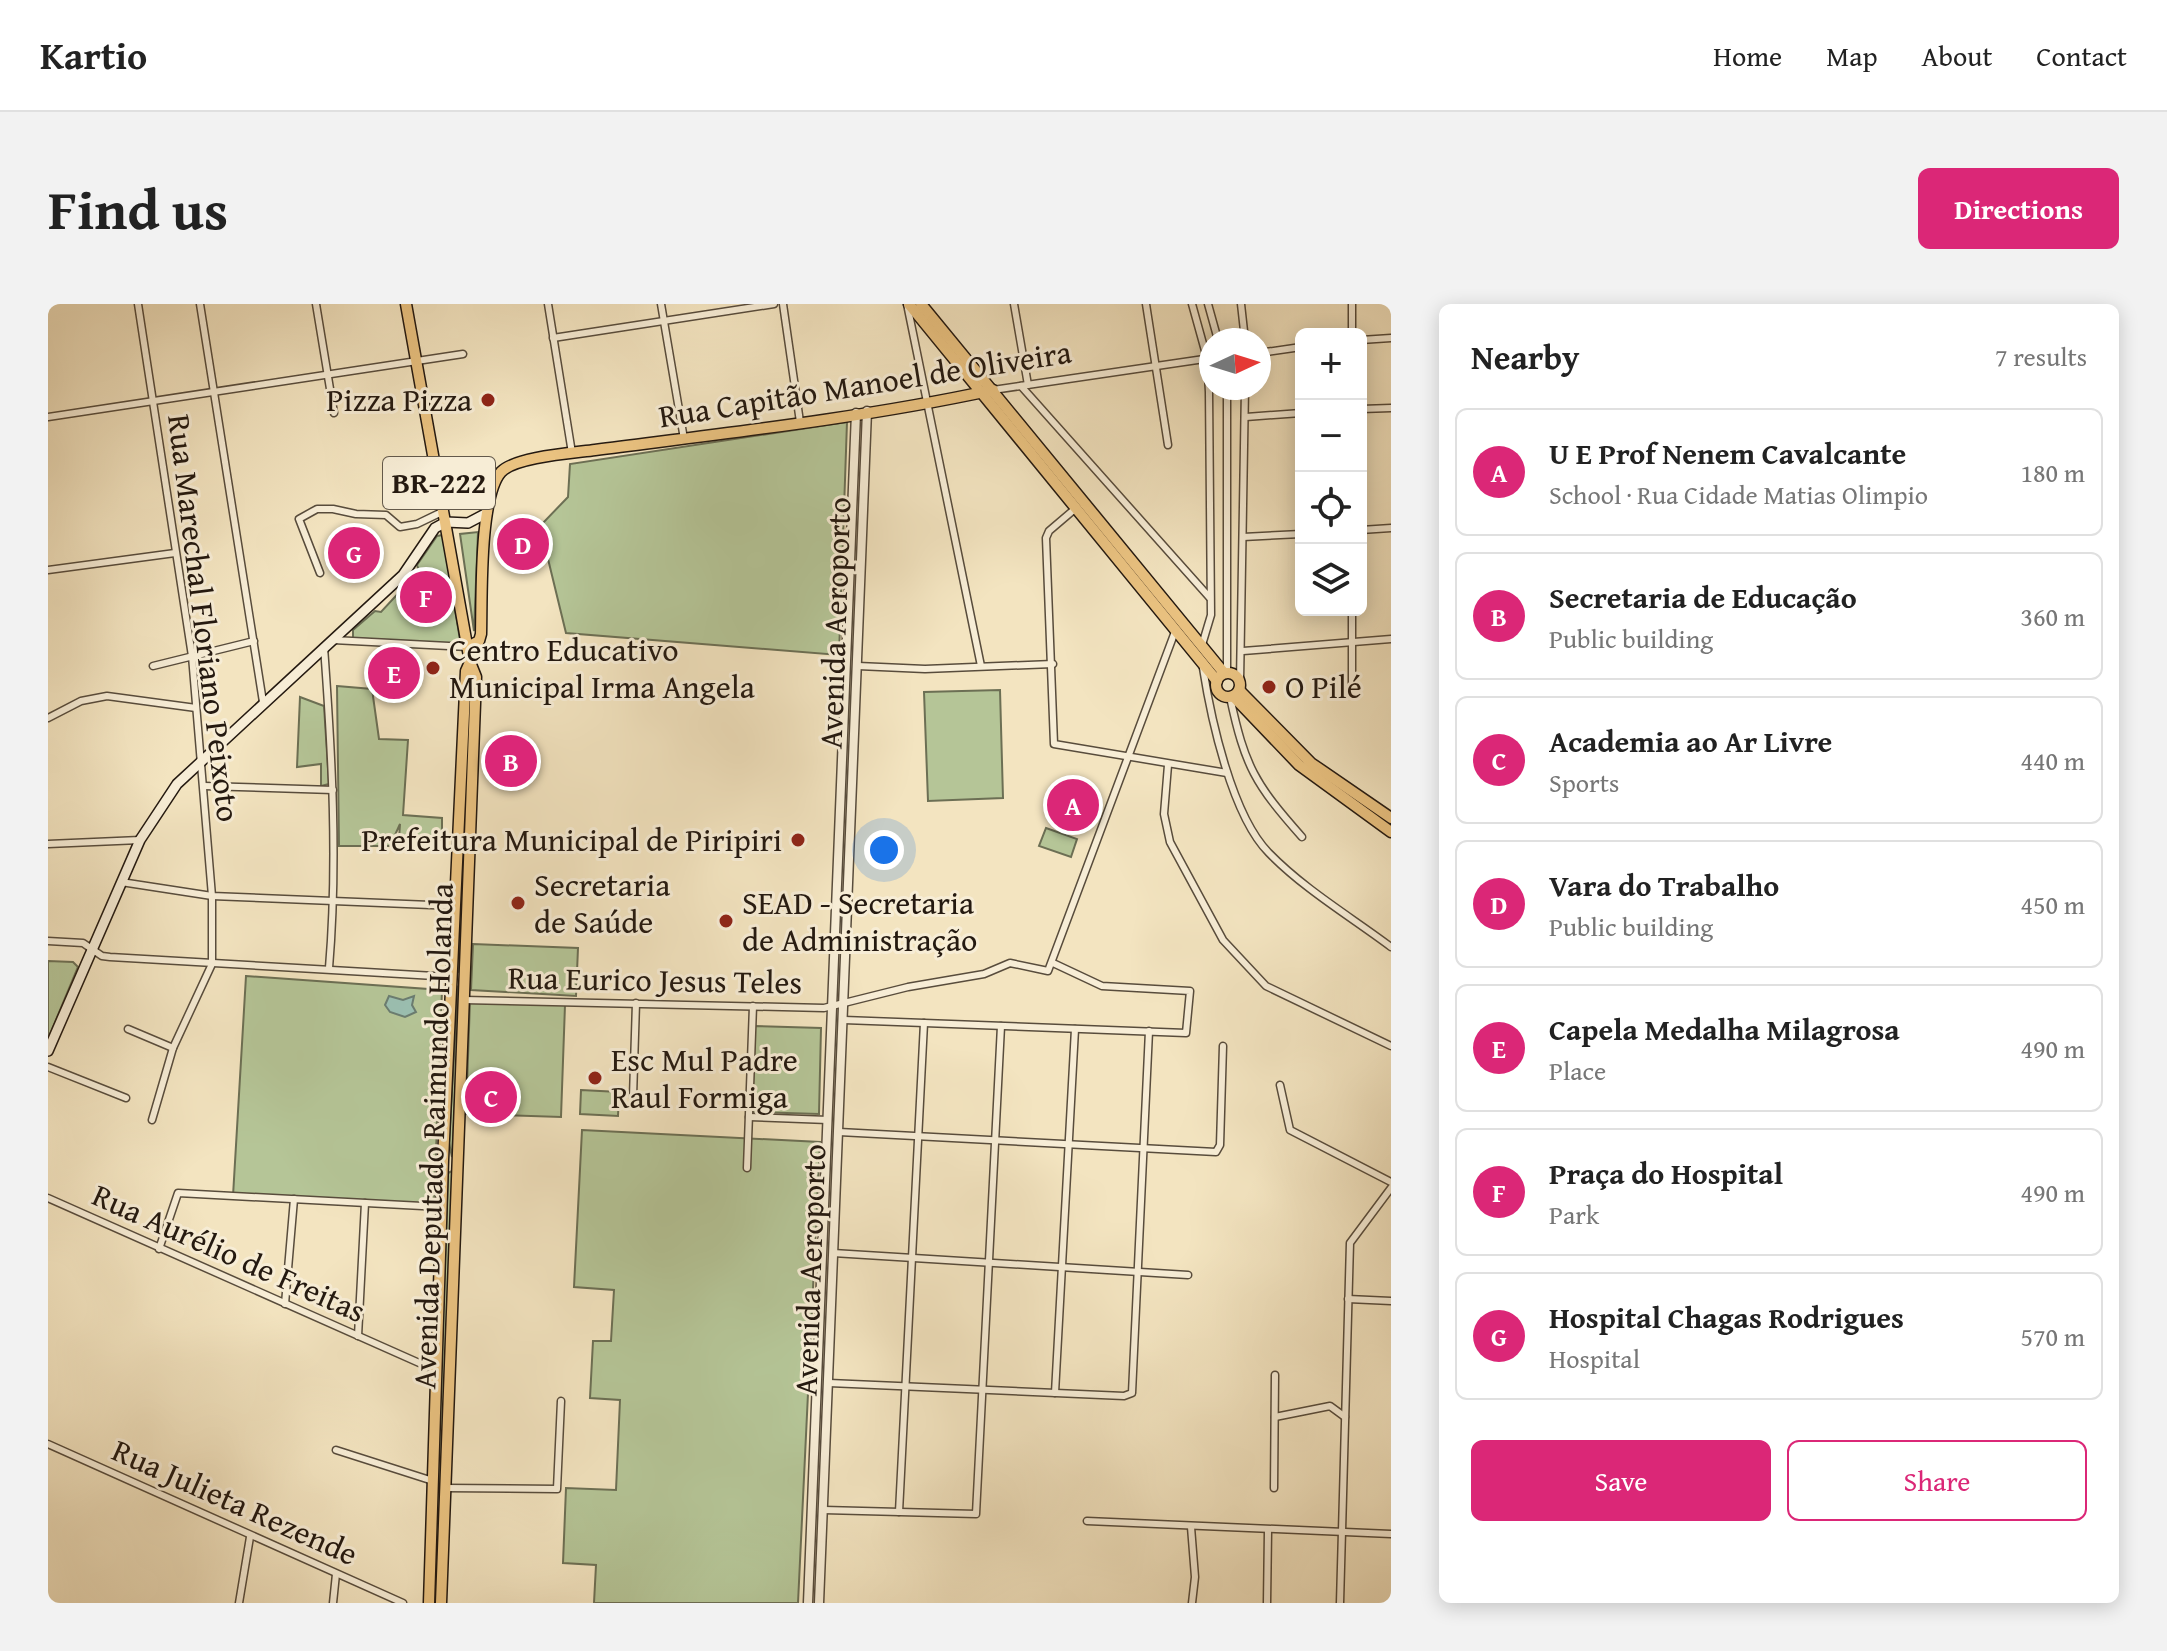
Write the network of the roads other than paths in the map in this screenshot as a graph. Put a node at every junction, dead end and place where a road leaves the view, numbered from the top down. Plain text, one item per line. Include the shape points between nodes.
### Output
1 (138, 304) edge
2 (200, 304) edge
3 (316, 304) edge
4 (406, 304) edge
5 (548, 304) edge
6 (661, 304) edge
7 (774, 304) edge
8 (783, 304) edge
9 (908, 304) edge
10 (921, 304) edge
11 (1014, 304) edge
12 (1146, 304) edge
13 (1192, 304) edge
14 (1208, 304) edge
15 (1241, 304) edge
16 (1352, 304) edge
17 (664, 320) junction
18 (932, 324) junction
19 (1200, 328) edge
20 (1215, 328) edge
21 (1244, 328) edge
22 (1352, 328) edge
23 (553, 338) junction
24 (1391, 338) edge
25 (1367, 340) edge
26 (1295, 348) edge
27 (1271, 351) edge
28 (463, 354) dead end
29 (1199, 360) edge
30 (417, 363) junction
31 (1156, 367) junction
32 (328, 376) junction
33 (1024, 385) junction
34 (214, 391) junction
35 (988, 391) junction
36 (153, 399) junction
37 (1209, 400) edge
38 (1227, 400) edge
39 (1245, 400) edge
40 (926, 403) junction
41 (1391, 408) edge
42 (1367, 409) edge
43 (862, 412) junction
44 (334, 413) dead end
45 (1295, 413) edge
46 (48, 417) edge
47 (1246, 417) junction
48 (800, 422) junction
49 (684, 439) junction
50 (1168, 445) dead end
51 (572, 453) junction
52 (1076, 508) junction
53 (487, 513) junction
54 (445, 517) junction
55 (468, 523) junction
56 (1391, 528) edge
57 (1367, 530) edge
58 (485, 533) junction
59 (1295, 534) edge
60 (1243, 537) junction
61 (175, 553) junction
62 (48, 570) edge
63 (320, 573) dead end
64 (1211, 600) junction
65 (1352, 616) edge
66 (1176, 629) junction
67 (1391, 639) edge
68 (333, 640) junction
69 (254, 641) junction
70 (1351, 642) junction
71 (1202, 645) junction
72 (324, 647) junction
73 (468, 647) junction
74 (1243, 651) junction
75 (192, 656) junction
76 (1202, 661) junction
77 (1053, 664) junction
78 (153, 666) dead end
79 (858, 666) junction
80 (981, 666) junction
81 (470, 668) junction
82 (1222, 676) junction
83 (1352, 687) dead end
84 (1235, 691) junction
85 (263, 702) junction
86 (196, 708) junction
87 (48, 718) edge
88 (201, 758) junction
89 (1129, 759) junction
90 (1168, 765) junction
91 (1227, 773) junction
92 (204, 786) junction
93 (333, 790) junction
94 (1391, 818) edge
95 (1391, 832) edge
96 (1302, 837) dead end
97 (140, 840) junction
98 (48, 844) edge
99 (121, 882) junction
100 (212, 896) junction
101 (334, 900) junction
102 (455, 906) junction
103 (48, 941) edge
104 (92, 947) junction
105 (1391, 947) edge
106 (1053, 963) junction
107 (212, 964) junction
108 (329, 968) junction
109 (452, 977) junction
110 (464, 1000) junction
111 (636, 1003) junction
112 (844, 1005) junction
113 (753, 1006) junction
114 (832, 1007) junction
115 (844, 1020) junction
116 (924, 1023) junction
117 (1001, 1026) junction
118 (128, 1029) dead end
119 (1075, 1029) junction
120 (1149, 1031) junction
121 (1223, 1046) dead end
122 (1391, 1046) edge
123 (173, 1048) junction
124 (48, 1051) edge
125 (48, 1067) edge
126 (1280, 1085) dead end
127 (633, 1097) dead end
128 (126, 1098) dead end
129 (749, 1117) junction
130 (152, 1120) dead end
131 (828, 1120) junction
132 (839, 1132) junction
133 (919, 1137) junction
134 (993, 1141) junction
135 (1069, 1145) junction
136 (1143, 1149) junction
137 (443, 1160) junction
138 (457, 1163) junction
139 (747, 1168) dead end
140 (1391, 1185) edge
141 (48, 1198) edge
142 (294, 1199) junction
143 (365, 1203) junction
144 (441, 1207) junction
145 (159, 1249) junction
146 (833, 1253) junction
147 (912, 1258) junction
148 (987, 1263) junction
149 (1061, 1267) junction
150 (1140, 1272) junction
151 (1188, 1275) dead end
152 (1348, 1299) junction
153 (1391, 1301) edge
154 (285, 1304) junction
155 (358, 1336) junction
156 (435, 1370) junction
157 (1275, 1375) dead end
158 (829, 1383) junction
159 (907, 1386) junction
160 (981, 1390) junction
161 (1055, 1393) junction
162 (561, 1401) dead end
163 (1275, 1417) junction
164 (1345, 1417) junction
165 (48, 1444) edge
166 (336, 1450) dead end
167 (433, 1481) junction
168 (445, 1488) junction
169 (1274, 1488) dead end
170 (824, 1510) junction
171 (899, 1512) junction
172 (1087, 1521) dead end
173 (1191, 1527) junction
174 (1268, 1531) junction
175 (1342, 1531) junction
176 (431, 1534) junction
177 (1391, 1534) edge
178 (250, 1537) junction
179 (443, 1537) junction
180 (336, 1574) junction
181 (239, 1603) edge
182 (333, 1603) edge
183 (403, 1603) edge
184 (429, 1603) edge
185 (441, 1603) edge
186 (808, 1603) edge
187 (819, 1603) edge
188 (1192, 1603) edge
189 (1267, 1603) edge
190 (1340, 1603) edge

1 - 36 street, Rua Marechal Floriano Peixoto
2 - 34 street
3 - 32 street
4 - 30 main road, BR-222
5 - 23 street
6 - 17 street
7 - 17 street
8 - 48 street
9 - 18 main road
9 - 40 street
10 - 18 main road
11 - 33 street
12 - 31 street
13 - 19 street
14 - 20 street
15 - 21 street
16 - 22 street
17 - 23 street
17 - 49 street
18 - 35 main road
23 - 51 street
24 - 25 street
26 - 27 street
28 - 30 street
29 - 31 street, Rua Capitão Manoel de Oliveira
30 - 32 street
30 - 54 main road, BR-222
31 - 33 street, Rua Capitão Manoel de Oliveira
31 - 50 street
32 - 34 street
32 - 44 street
33 - 35 street, Rua Capitão Manoel de Oliveira
33 - 64 street
34 - 36 street
34 - 69 street
35 - 40 main road, Rua Capitão Manoel de Oliveira
35 - 52 main road
35 - 71 main road
36 - 46 street
36 - 61 street, Rua Marechal Floriano Peixoto
37 - 64 street
38 - 82 street
39 - 47 street
40 - 43 main road, Rua Capitão Manoel de Oliveira
40 - 80 street
41 - 42 street
43 - 48 main road, Rua Capitão Manoel de Oliveira
43 - 79 street, Avenida Aeroporto
43 - 114 street, Avenida Aeroporto
45 - 47 street
47 - 60 street
48 - 49 main road, Rua Capitão Manoel de Oliveira
49 - 51 main road, Rua Capitão Manoel de Oliveira
51 - 53 main road, Rua Capitão Manoel de Oliveira via 527,462 495,481
52 - 66 main road
52 - 77 street via 1047,535
53 - 55 main road
53 - 58 main road
54 - 55 main road
54 - 63 street via 400,527 386,515 317,509 299,519
54 - 68 main road via 403,575
54 - 73 main road, BR-222
55 - 58 main road
56 - 57 street
58 - 73 main road via 481,637
59 - 60 street
60 - 74 street
61 - 62 street
61 - 75 street, Rua Marechal Floriano Peixoto
64 - 71 street via 1211,621
65 - 70 street
66 - 76 main road
66 - 89 street
67 - 70 street
68 - 72 main road
68 - 73 street
69 - 75 street
69 - 85 street
70 - 74 street
70 - 83 street
71 - 82 main road
72 - 85 main road
72 - 93 street
73 - 81 main road, BR-222
74 - 84 street
75 - 78 street
75 - 86 street, Rua Marechal Floriano Peixoto
76 - 82 main road
76 - 91 street
77 - 80 street
77 - 89 street via 1054,742
79 - 80 street
79 - 112 street, Avenida Aeroporto
81 - 102 main road, Avenida Deputado Raimundo Holanda / BR-222
81 - 110 main road, Avenida Deputado Raimundo Holanda / BR-222
82 - 84 main road via 1234,674
82 - 84 main road via 1220,694
84 - 94 main road via 1311,763
84 - 95 main road via 1299,765
84 - 96 street via 1245,759 1259,785
85 - 88 main road
86 - 87 street via 107,696 81,701
86 - 88 street, Rua Marechal Floriano Peixoto
88 - 92 street, Rua Marechal Floriano Peixoto
88 - 97 main road via 166,798
89 - 90 street
89 - 106 street
90 - 91 street
90 - 122 street via 1164,814 1170,842 1223,940 1266,986
91 - 105 street via 1268,852
92 - 93 street
92 - 100 street, Rua Marechal Floriano Peixoto
93 - 101 street
97 - 98 street
97 - 99 main road
99 - 100 street
99 - 104 main road
100 - 101 street
100 - 107 street, Rua Marechal Floriano Peixoto
101 - 102 street
101 - 108 street
102 - 109 main road, Avenida Deputado Raimundo Holanda / BR-222
103 - 104 street
104 - 107 street via 102,956
104 - 124 main road
106 - 112 street, Rua Eurico Jesus Teles via 1048,971 1010,963 984,974
106 - 120 street via 1102,986 1190,991 1186,1033
107 - 108 street
107 - 123 street, Rua Marechal Floriano Peixoto
108 - 109 street
109 - 137 main road, Avenida Deputado Raimundo Holanda / BR-222
110 - 111 street, Rua Eurico Jesus Teles
110 - 138 main road, Avenida Deputado Raimundo Holanda / BR-222
111 - 113 street, Rua Eurico Jesus Teles
111 - 127 street
112 - 114 street, Rua Eurico Jesus Teles
112 - 115 street, Avenida Aeroporto
113 - 114 street, Rua Eurico Jesus Teles
113 - 129 street
114 - 131 street, Avenida Aeroporto
115 - 116 street
115 - 132 street, Avenida Aeroporto
116 - 117 street
116 - 133 street
117 - 119 street
117 - 134 street
118 - 123 street
119 - 120 street
119 - 135 street
120 - 136 street
121 - 136 street via 1218,1151
123 - 130 street, Rua Marechal Floriano Peixoto
125 - 128 street
126 - 140 street via 1290,1130
129 - 131 street
129 - 139 street
131 - 186 street, Avenida Aeroporto
132 - 133 street
132 - 146 street, Avenida Aeroporto
133 - 134 street
133 - 147 street
134 - 135 street
134 - 148 street
135 - 136 street
135 - 149 street
136 - 150 street
137 - 138 main road
137 - 144 main road, Avenida Deputado Raimundo Holanda / BR-222
138 - 168 main road, Avenida Deputado Raimundo Holanda / BR-222
140 - 152 street via 1350,1243
141 - 145 street, Rua Aurélio de Freitas
142 - 143 street
142 - 145 street via 178,1193
142 - 154 street
143 - 144 street
143 - 155 street
144 - 156 main road, Avenida Deputado Raimundo Holanda / BR-222
145 - 154 street, Rua Aurélio de Freitas
146 - 147 street
146 - 158 street, Avenida Aeroporto
147 - 148 street
147 - 159 street
148 - 149 street
148 - 160 street
149 - 150 street
149 - 161 street
150 - 151 street
150 - 161 street via 1132,1393
152 - 153 street
152 - 164 street
154 - 155 street, Rua Aurélio de Freitas
155 - 156 street, Rua Aurélio de Freitas
156 - 167 main road, Avenida Deputado Raimundo Holanda / BR-222
157 - 163 street
158 - 159 street
158 - 170 street, Avenida Aeroporto
159 - 160 street
159 - 171 street
160 - 161 street
160 - 171 street via 976,1514
162 - 168 street via 557,1489
163 - 164 street via 1330,1406
163 - 169 street
164 - 175 street
165 - 178 street, Rua Julieta Rezende
166 - 167 street
167 - 176 main road, Avenida Deputado Raimundo Holanda / BR-222
168 - 179 main road, Avenida Deputado Raimundo Holanda / BR-222
170 - 171 street
170 - 187 street, Avenida Aeroporto
172 - 173 street
173 - 174 street
173 - 188 street
174 - 175 street
174 - 189 street
175 - 177 street
175 - 190 street
176 - 179 main road
176 - 184 main road, Avenida Deputado Raimundo Holanda / BR-222
178 - 180 street, Rua Julieta Rezende
178 - 181 street
179 - 185 main road, Avenida Deputado Raimundo Holanda / BR-222
180 - 182 street
180 - 183 street, Rua Julieta Rezende

